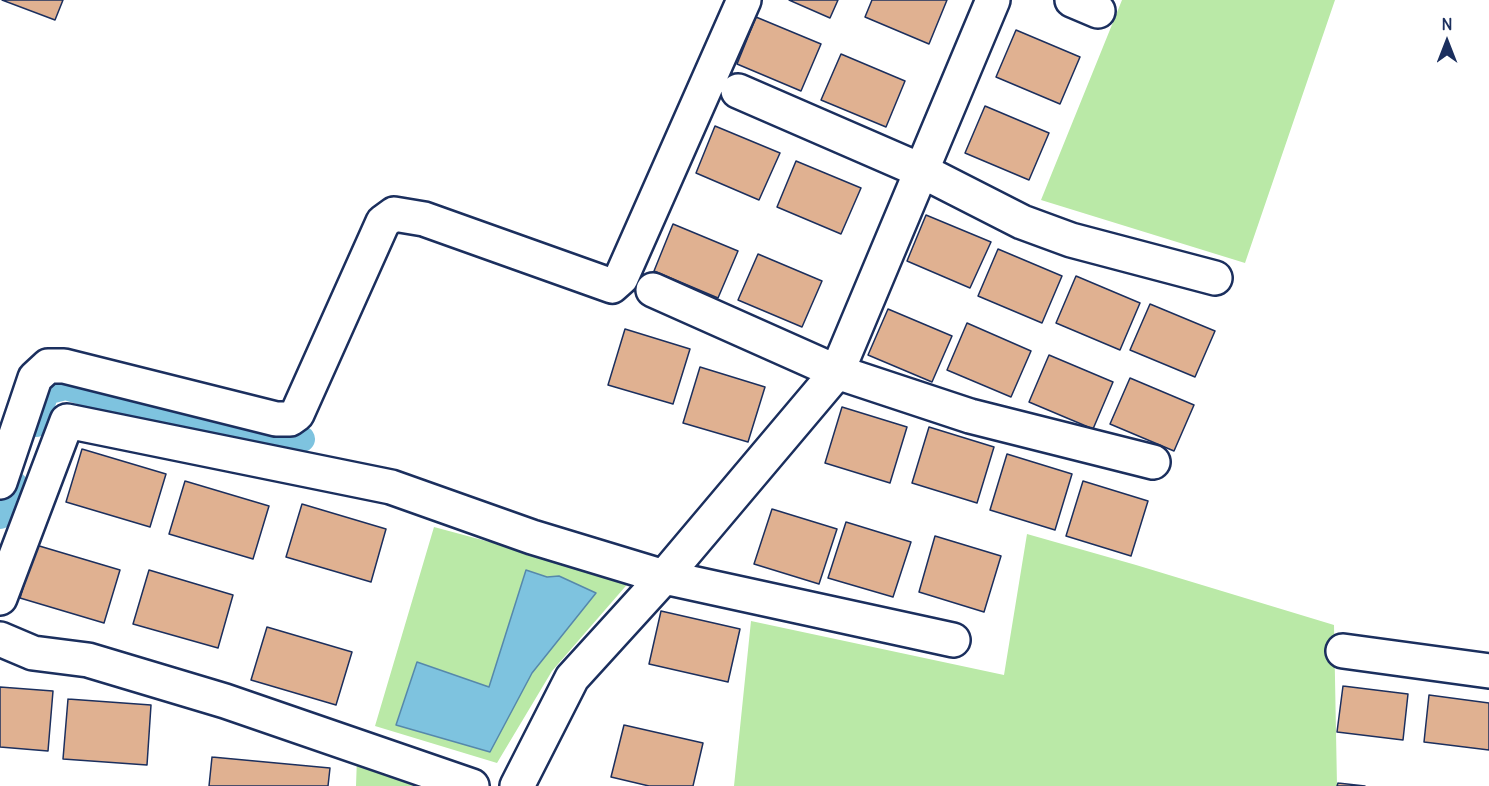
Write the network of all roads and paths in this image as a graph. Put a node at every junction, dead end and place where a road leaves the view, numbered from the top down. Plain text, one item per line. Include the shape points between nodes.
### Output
1 (744, 0) edge
2 (993, 0) edge
3 (738, 91) dead end
4 (922, 171) junction
5 (1215, 278) dead end
6 (653, 290) dead end
7 (837, 372) junction
8 (1153, 462) dead end
9 (0, 482) edge
10 (664, 577) junction
11 (0, 597) edge
12 (0, 639) edge
13 (952, 640) dead end
14 (1343, 651) dead end
15 (1489, 671) edge
16 (472, 786) edge
17 (517, 786) edge

1 - 9 street via 621,278 612,286 424,219 394,213 383,222 297,414 290,419 276,419 64,366 48,366 35,378
2 - 4 street
3 - 4 street
4 - 5 street via 1022,222 1071,240
4 - 7 street
6 - 7 street
7 - 8 street via 970,416
7 - 10 street
10 - 11 street via 532,537 391,487 67,421
10 - 13 street
10 - 17 street via 572,678
12 - 16 street via 33,653 88,660 225,701
14 - 15 street

